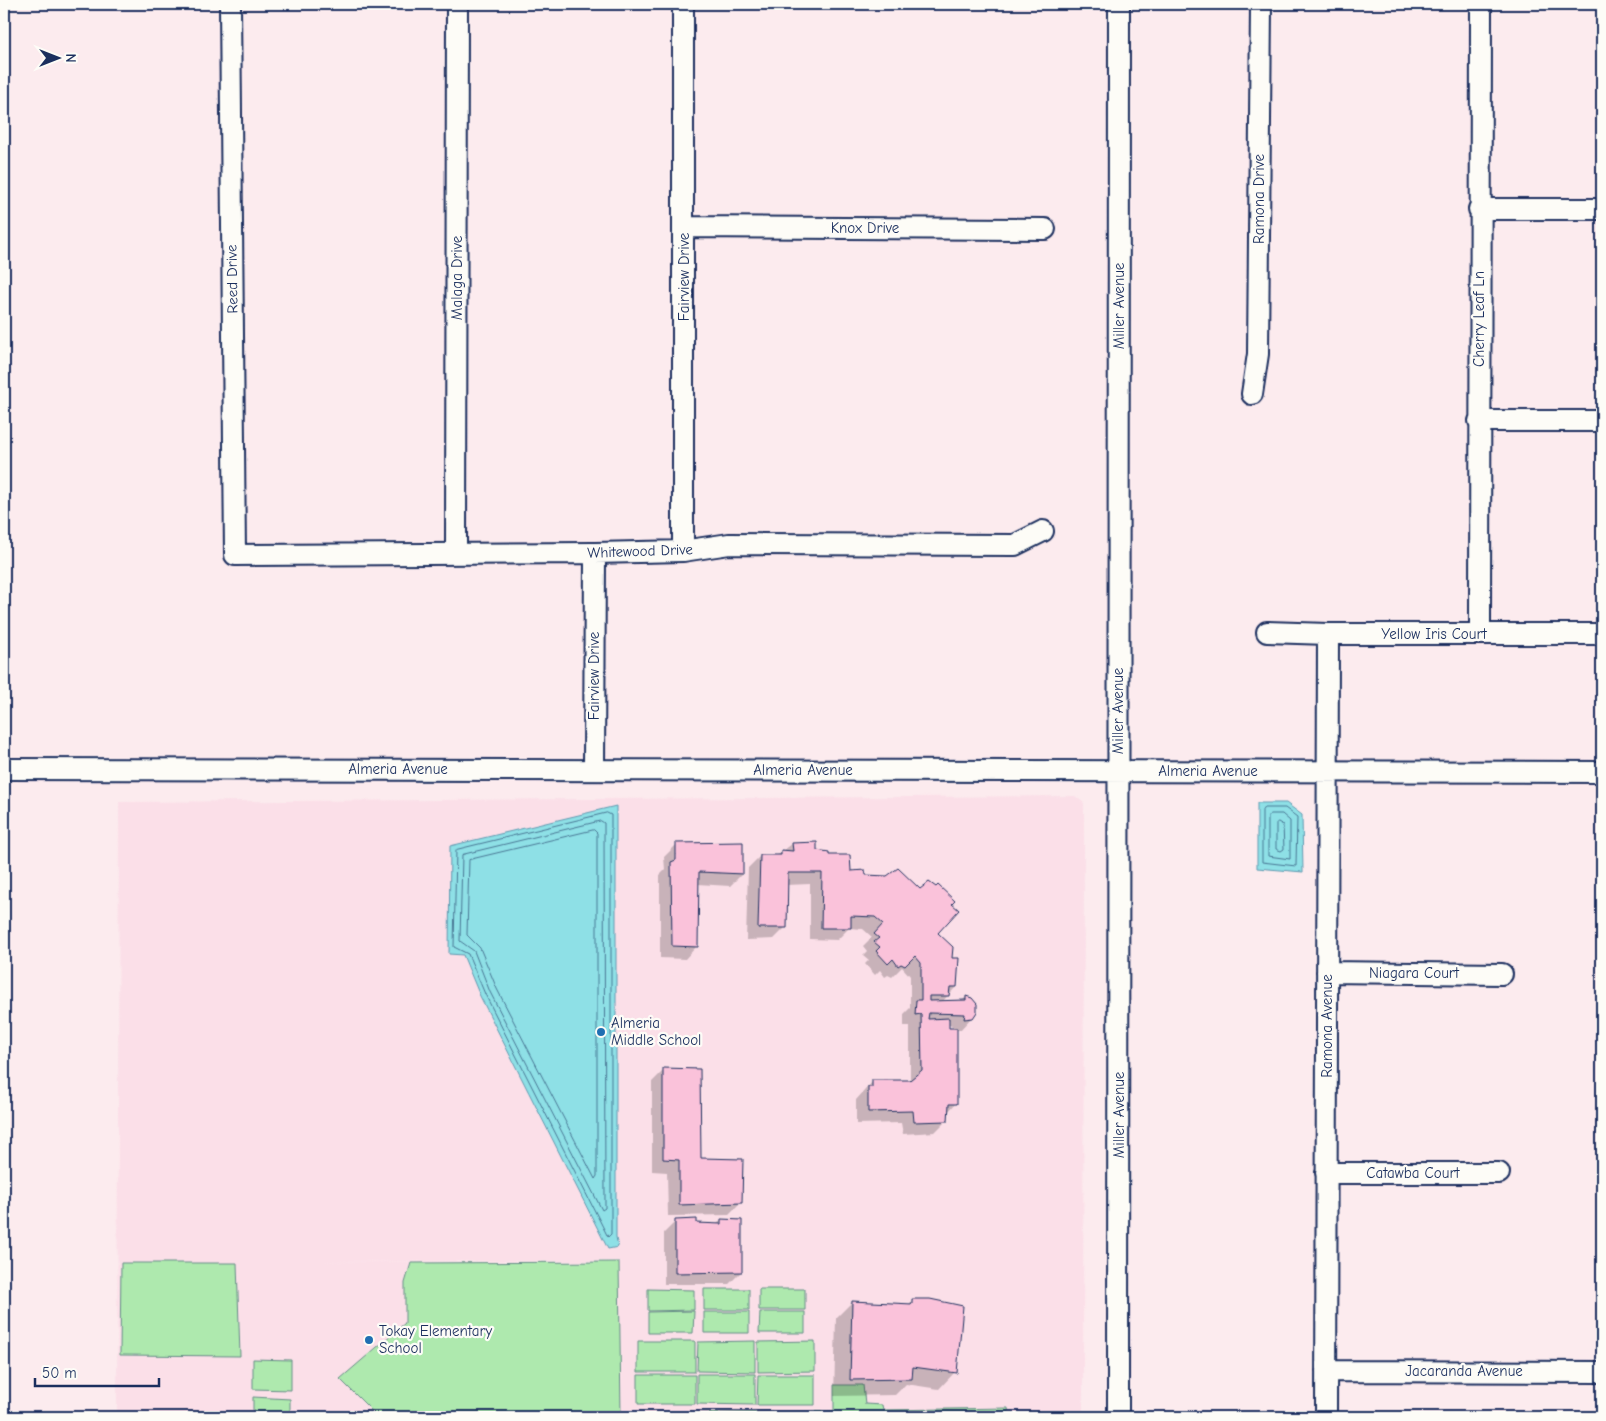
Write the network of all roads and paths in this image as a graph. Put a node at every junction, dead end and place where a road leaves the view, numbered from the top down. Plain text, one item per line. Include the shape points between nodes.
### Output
1 (230, 4) edge
2 (457, 4) edge
3 (683, 4) edge
4 (1120, 4) edge
5 (1261, 4) edge
6 (1481, 4) edge
7 (1479, 209) junction
8 (1602, 209) edge
9 (684, 227) junction
10 (1046, 229) dead end
11 (1252, 394) dead end
12 (1479, 421) junction
13 (1602, 421) edge
14 (1043, 531) dead end
15 (683, 551) junction
16 (456, 552) junction
17 (595, 553) junction
18 (235, 555) joint
19 (1267, 632) dead end
20 (1328, 634) junction
21 (1480, 634) junction
22 (1602, 634) edge
23 (4, 769) edge
24 (594, 769) junction
25 (1118, 770) junction
26 (1326, 772) junction
27 (1602, 772) edge
28 (1327, 972) junction
29 (1502, 974) dead end
30 (1326, 1173) junction
31 (1499, 1173) dead end
32 (1326, 1371) junction
33 (1602, 1372) edge
34 (1118, 1417) edge
35 (1326, 1417) edge

1 - 18 street, Reed Drive
2 - 16 street, Malaga Drive
3 - 9 street, Fairview Drive
4 - 25 street, Miller Avenue
5 - 11 street, Ramona Drive via 1258,354
6 - 7 street, Cherry Leaf Ln
7 - 8 street
7 - 12 street, Cherry Leaf Ln
9 - 10 street, Knox Drive
9 - 15 street, Fairview Drive
12 - 13 street
12 - 21 street, Cherry Leaf Ln
14 - 15 street, Whitewood Drive via 1015,545 729,544
15 - 17 street, Whitewood Drive
16 - 17 street, Whitewood Drive
16 - 18 street, Whitewood Drive
17 - 24 street, Fairview Drive
19 - 20 street, Yellow Iris Court
20 - 21 street, Yellow Iris Court
20 - 26 street, Ramona Avenue
21 - 22 street, Yellow Iris Court
23 - 24 street, Almeria Avenue
24 - 25 street, Almeria Avenue
25 - 26 street, Almeria Avenue
25 - 34 street, Miller Avenue
26 - 27 street, Almeria Avenue
26 - 28 street, Ramona Avenue
28 - 29 street, Niagara Court
28 - 30 street, Ramona Avenue
30 - 31 street, Catawba Court
30 - 32 street, Ramona Avenue
32 - 33 street, Jacaranda Avenue
32 - 35 street, Ramona Avenue

